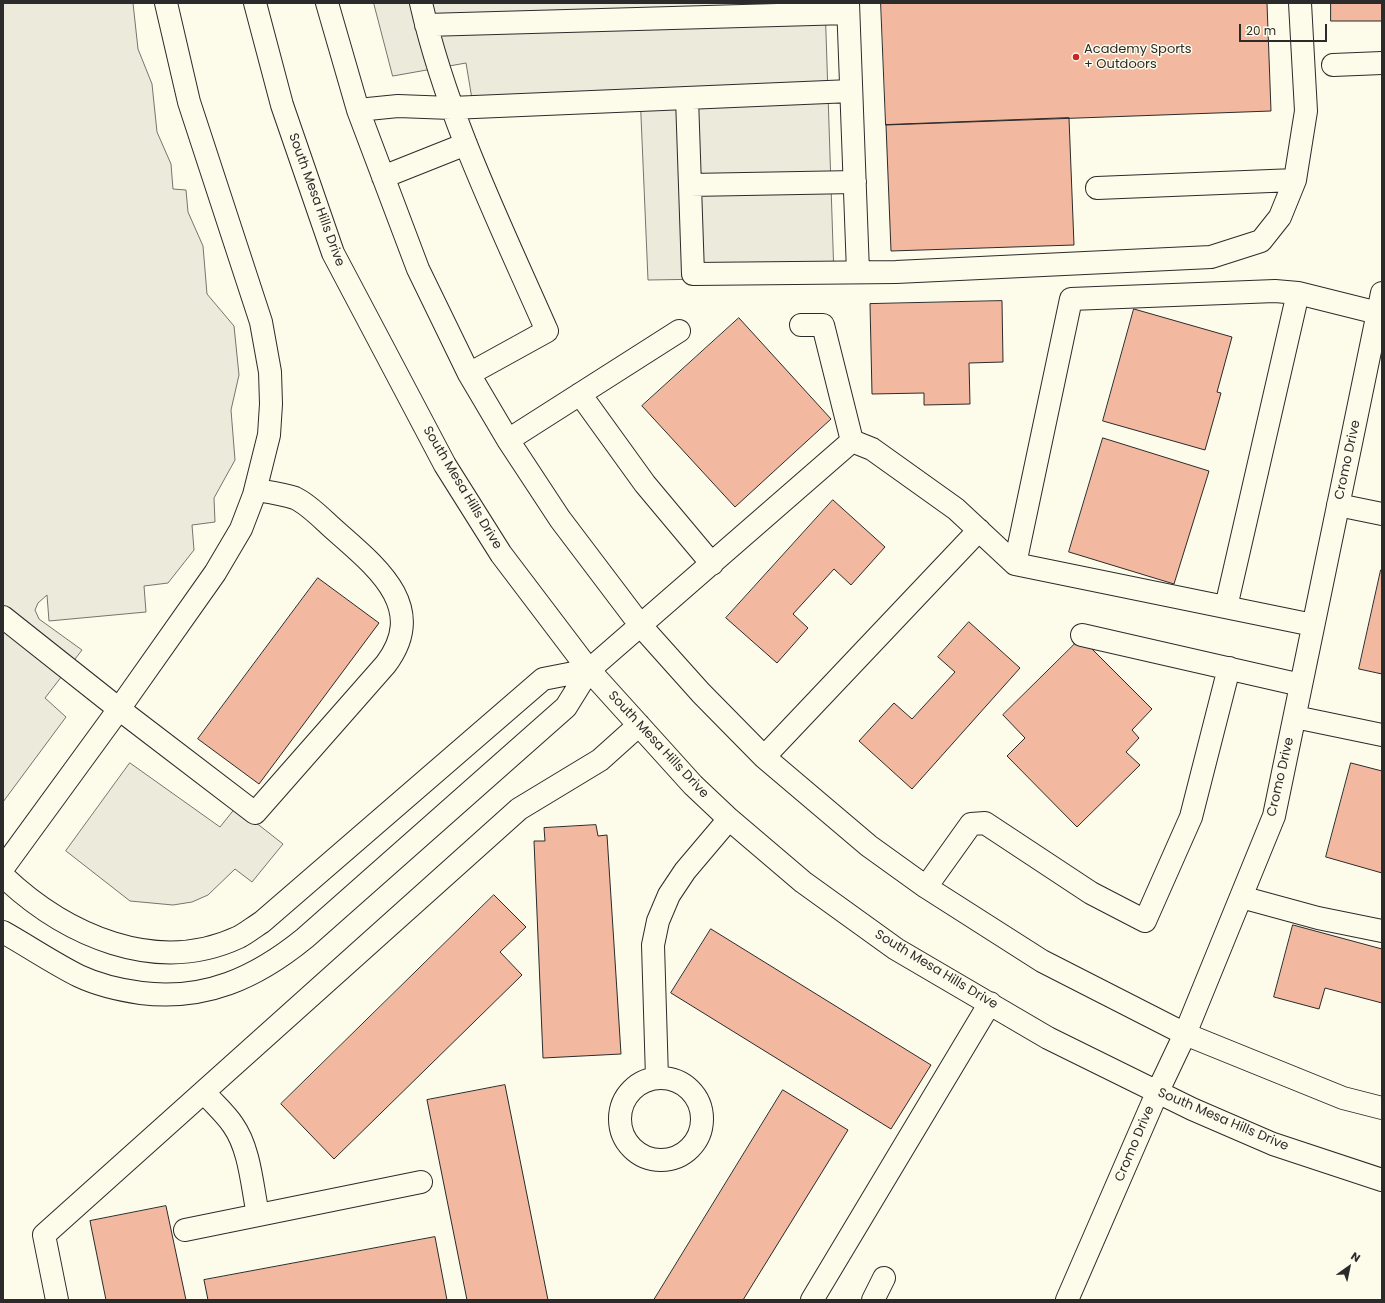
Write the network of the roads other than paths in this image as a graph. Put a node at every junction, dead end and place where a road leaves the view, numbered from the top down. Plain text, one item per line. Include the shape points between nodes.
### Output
1 (166, 3) edge
2 (255, 3) edge
3 (327, 3) edge
4 (421, 3) edge
5 (1300, 3) edge
6 (848, 8) edge
7 (426, 25) junction
8 (1382, 63) edge
9 (1333, 65) dead end
10 (851, 91) junction
11 (687, 98) junction
12 (451, 108) junction
13 (358, 110) junction
14 (466, 144) junction
15 (384, 178) junction
16 (1295, 180) junction
17 (854, 182) junction
18 (690, 185) junction
19 (1097, 188) dead end
20 (858, 272) junction
21 (1298, 293) junction
22 (1380, 303) edge
23 (801, 325) dead end
24 (679, 331) dead end
25 (1377, 342) edge
26 (469, 374) junction
27 (580, 394) junction
28 (508, 440) junction
29 (852, 442) junction
30 (256, 490) junction
31 (1338, 505) junction
32 (1382, 514) edge
33 (979, 530) junction
34 (712, 564) junction
35 (1015, 564) junction
36 (1226, 607) junction
37 (3, 617) edge
38 (1313, 625) junction
39 (641, 626) junction
40 (1082, 635) dead end
41 (1229, 668) junction
42 (589, 670) junction
43 (1301, 685) junction
44 (120, 709) junction
45 (1295, 717) junction
46 (639, 725) junction
47 (1382, 735) edge
48 (764, 757) junction
49 (729, 819) junction
50 (3, 868) edge
51 (3, 876) edge
52 (926, 887) junction
53 (1241, 897) junction
54 (1382, 931) edge
55 (3, 932) edge
56 (990, 1003) junction
57 (1185, 1034) junction
58 (657, 1078) dead end
59 (204, 1092) junction
60 (1157, 1093) junction
61 (1382, 1108) edge
62 (1382, 1180) edge
63 (421, 1182) dead end
64 (258, 1215) junction
65 (185, 1230) dead end
66 (884, 1278) dead end
67 (57, 1300) edge
68 (812, 1300) edge
69 (873, 1300) edge
70 (1067, 1300) edge

1 - 30 street via 189,102 253,297 266,346 270,372 271,412 269,435
2 - 42 street, South Mesa Hills Drive via 282,105 337,260 445,465 501,554
3 - 13 street
4 - 7 street
5 - 16 street via 1306,112
6 - 7 street
6 - 10 street
7 - 12 street
8 - 9 street
10 - 11 street
10 - 17 street
11 - 12 street
11 - 18 street
12 - 13 street via 398,106
12 - 14 street
13 - 15 street
14 - 15 street
14 - 26 street via 547,331
15 - 26 street via 418,269
16 - 19 street
16 - 20 street via 1280,217 1261,241 1211,257
17 - 18 street
17 - 20 street
18 - 20 street via 693,274
21 - 22 street
21 - 35 street via 1275,291 1071,299
21 - 36 street
22 - 25 street, Cromo Drive
23 - 29 street via 823,325
24 - 27 street
25 - 31 street, Cromo Drive
26 - 28 street
27 - 28 street
27 - 34 street via 645,484
28 - 39 street via 560,519
29 - 33 street via 872,449 956,509
29 - 34 street
30 - 44 street via 241,529 215,573
30 - 44 street via 287,496 304,504 381,573 392,588 402,612 401,634 393,655 255,813
31 - 32 street
31 - 38 street, Cromo Drive
33 - 35 street
33 - 48 street
34 - 39 street
35 - 36 street
36 - 38 street
37 - 44 street
38 - 43 street, Cromo Drive
39 - 42 street
39 - 48 street via 701,693
40 - 41 street
41 - 43 street
41 - 52 street via 1191,817 1144,921 1091,893 985,822 970,824
42 - 46 street, South Mesa Hills Drive
42 - 51 street via 543,679 262,922 223,944 178,953 132,949 78,930 54,917 34,904
42 - 55 street via 566,707 305,938 284,955 233,983 196,993 173,995 126,991 80,976
43 - 45 street, Cromo Drive
44 - 50 street
45 - 47 street
45 - 53 street, Cromo Drive via 1274,816
46 - 49 street, South Mesa Hills Drive via 693,785
46 - 59 street via 600,760 519,809
48 - 52 street via 869,846
49 - 56 street, South Mesa Hills Drive via 803,882 896,949
49 - 58 street via 685,871 669,895 658,921 653,945
52 - 57 street via 1042,961
53 - 54 street via 1318,918
53 - 57 street, Cromo Drive
56 - 60 street, South Mesa Hills Drive via 1048,1038
56 - 68 street
57 - 60 street, Cromo Drive
57 - 61 street via 1343,1098
59 - 64 street via 233,1125 241,1140 246,1153
59 - 67 street via 44,1235
60 - 62 street, South Mesa Hills Drive via 1273,1144
60 - 70 street, Cromo Drive
63 - 64 street
64 - 65 street
66 - 69 street

